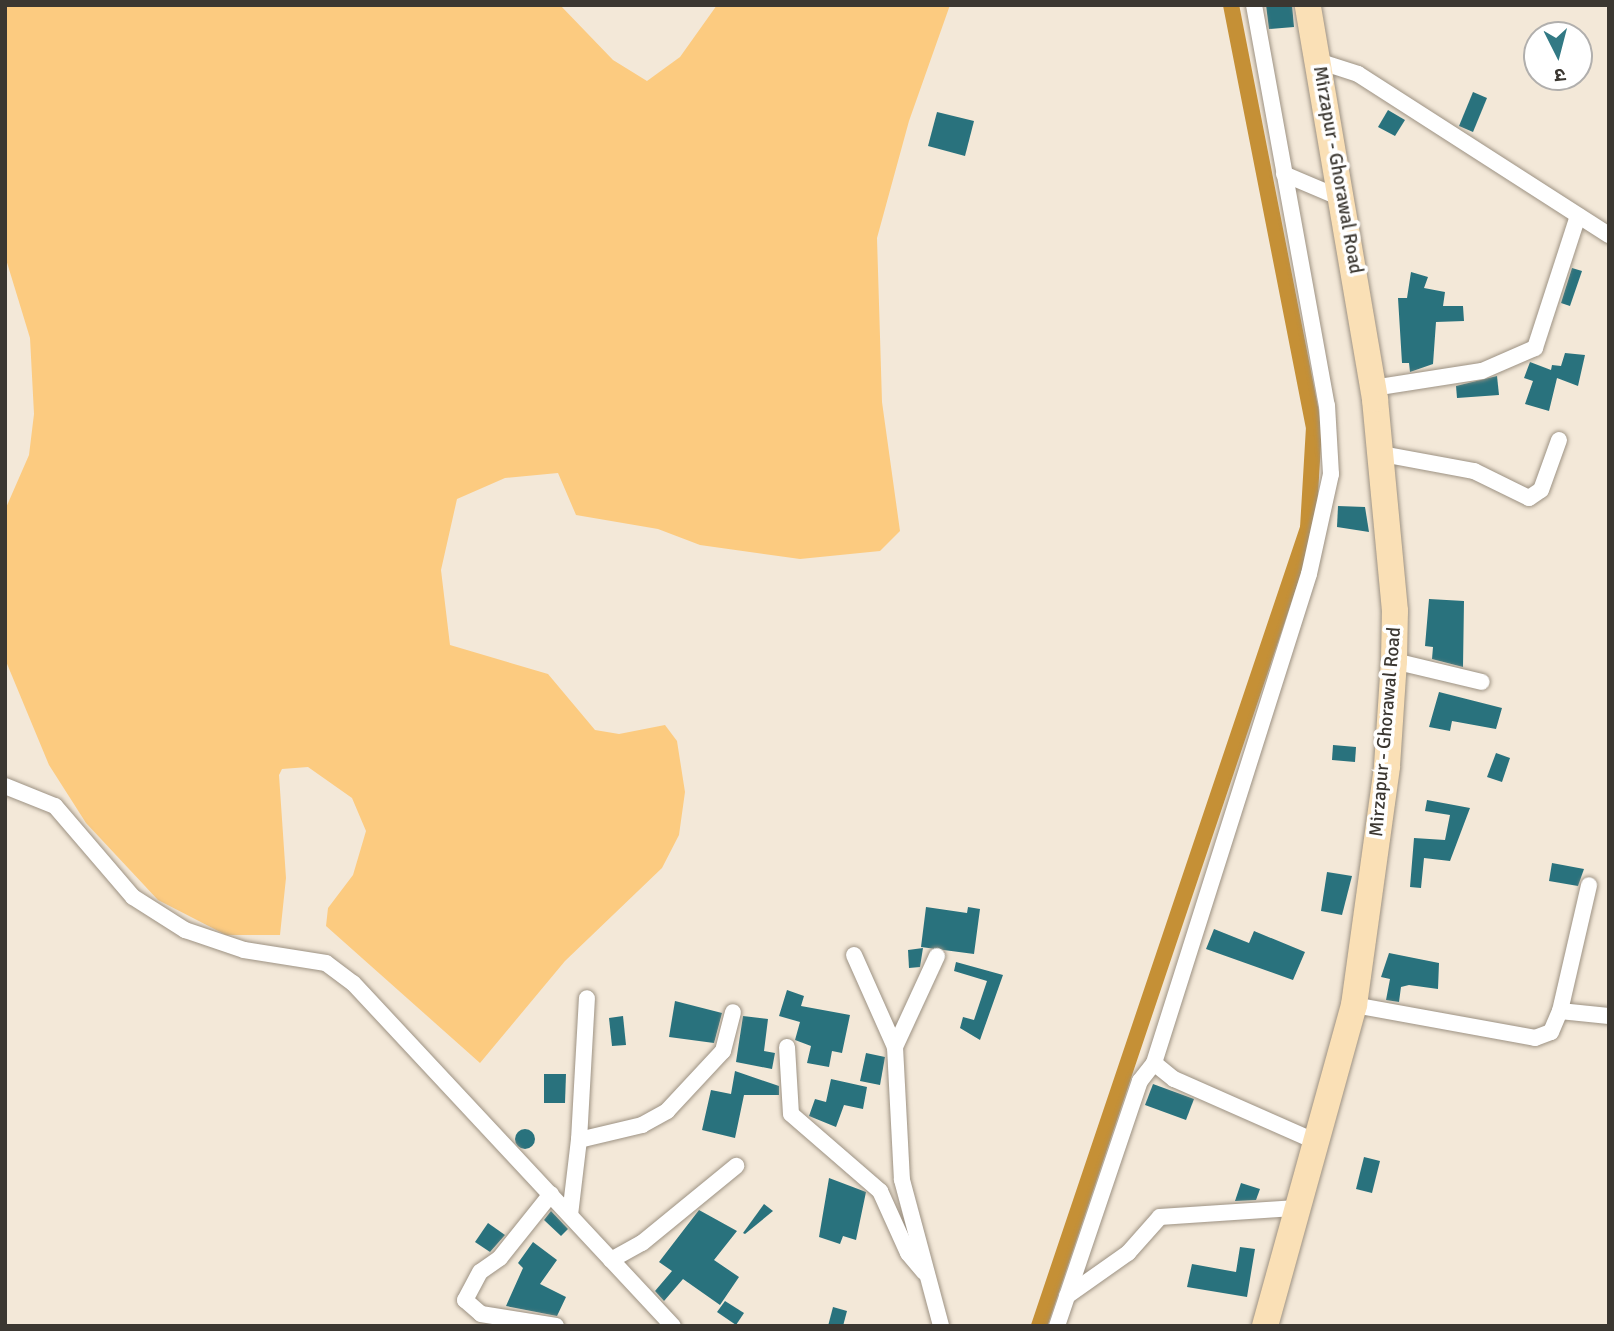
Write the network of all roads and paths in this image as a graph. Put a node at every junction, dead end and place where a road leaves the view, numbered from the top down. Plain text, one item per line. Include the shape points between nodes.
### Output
1 (1254, 5) edge
2 (1308, 5) edge
3 (1318, 61) junction
4 (1284, 174) junction
5 (1343, 199) junction
6 (1578, 216) junction
7 (1609, 235) edge
8 (1373, 388) junction
9 (1559, 440) dead end
10 (1382, 454) junction
11 (1394, 661) junction
12 (1482, 682) dead end
13 (5, 786) edge
14 (1589, 885) dead end
15 (854, 955) dead end
16 (937, 956) dead end
17 (587, 998) dead end
18 (1354, 1005) junction
19 (1560, 1011) junction
20 (733, 1012) dead end
21 (1609, 1016) edge
22 (787, 1047) dead end
23 (895, 1047) junction
24 (1154, 1063) junction
25 (579, 1140) junction
26 (1317, 1142) junction
27 (736, 1166) dead end
28 (551, 1194) junction
29 (1297, 1208) junction
30 (570, 1215) junction
31 (611, 1260) junction
32 (928, 1276) junction
33 (1067, 1296) junction
34 (556, 1326) edge
35 (673, 1326) edge
36 (941, 1326) edge
37 (1058, 1326) edge
38 (1265, 1326) edge

1 - 4 street
2 - 3 main road, Mirzapur - Ghorawal Road
3 - 5 main road, Mirzapur - Ghorawal Road
3 - 6 street via 1350,69
4 - 5 street
4 - 24 street via 1327,405 1331,474 1312,563
5 - 8 main road, Mirzapur - Ghorawal Road
6 - 7 street
6 - 8 street via 1535,348 1482,371
8 - 10 main road, Mirzapur - Ghorawal Road
9 - 10 street via 1541,490 1530,498 1474,471
10 - 11 main road, Mirzapur - Ghorawal Road via 1395,611
11 - 12 street
11 - 18 main road, Mirzapur - Ghorawal Road via 1387,766
13 - 28 street via 55,806 133,897 186,930 244,950 327,963 353,983
14 - 19 street
15 - 23 street
16 - 23 street
17 - 25 street
18 - 19 street via 1535,1038 1550,1032
18 - 26 main road, Mirzapur - Ghorawal Road
19 - 21 street
20 - 25 street via 723,1051 667,1111 642,1125
22 - 32 street via 791,1114 880,1191 908,1253
23 - 32 street via 902,1181
24 - 26 street via 1174,1079
24 - 33 street via 1140,1081
25 - 30 street
26 - 29 main road, Mirzapur - Ghorawal Road
27 - 31 street via 642,1243
28 - 30 street
28 - 34 street via 500,1258 480,1272 465,1300 481,1314
29 - 33 street via 1160,1217 1128,1253
29 - 38 main road, Mirzapur - Ghorawal Road
30 - 31 street
31 - 35 street
32 - 36 street
33 - 37 street

